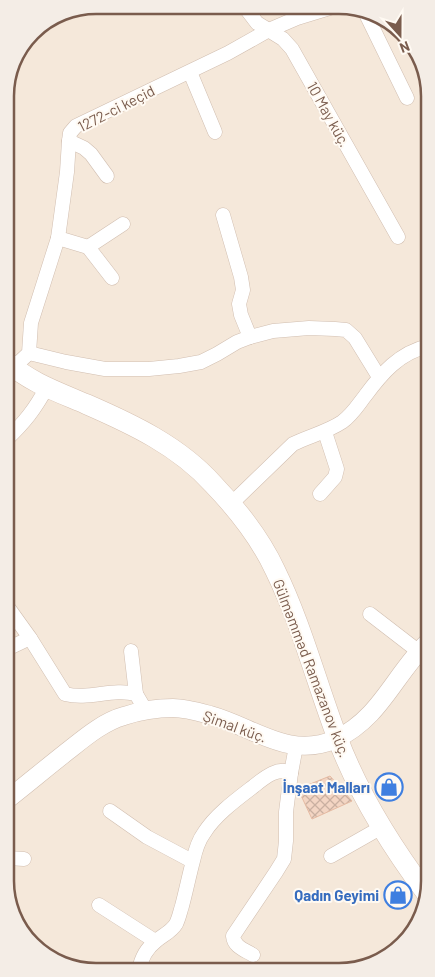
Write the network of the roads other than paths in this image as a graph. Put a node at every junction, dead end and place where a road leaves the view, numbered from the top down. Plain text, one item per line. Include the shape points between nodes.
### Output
1 (250, 14) edge
2 (309, 14) edge
3 (368, 19) edge
4 (269, 30) junction
5 (190, 72) junction
6 (407, 98) dead end
7 (215, 132) dead end
8 (69, 141) junction
9 (107, 176) dead end
10 (223, 216) dead end
11 (123, 224) dead end
12 (398, 236) dead end
13 (58, 238) junction
14 (88, 247) junction
15 (112, 278) dead end
16 (250, 337) junction
17 (421, 349) edge
18 (29, 352) junction
19 (14, 362) edge
20 (14, 368) edge
21 (379, 376) junction
22 (47, 387) junction
23 (14, 432) edge
24 (325, 432) junction
25 (320, 494) dead end
26 (231, 504) junction
27 (370, 614) dead end
28 (14, 616) edge
29 (30, 638) junction
30 (421, 644) edge
31 (14, 646) edge
32 (421, 650) edge
33 (131, 651) dead end
34 (136, 694) junction
35 (146, 711) junction
36 (338, 738) junction
37 (296, 746) junction
38 (291, 773) junction
39 (14, 794) edge
40 (110, 812) dead end
41 (382, 827) junction
42 (331, 856) dead end
43 (14, 858) edge
44 (24, 859) dead end
45 (192, 862) junction
46 (421, 885) edge
47 (99, 905) dead end
48 (155, 941) junction
49 (253, 955) dead end
50 (140, 963) edge

1 - 4 street, 10 May küç.
2 - 4 street, 1272-ci keçid
3 - 6 street
4 - 5 street, 1272-ci keçid
4 - 12 street, 10 May küç. via 292,49
5 - 7 street
5 - 8 street, 1272-ci keçid via 76,126
8 - 9 street via 91,154
8 - 13 street, 1272-ci keçid
10 - 16 street via 242,277 239,304
11 - 14 street
13 - 14 street
13 - 18 street, 1272-ci keçid via 31,323
14 - 15 street
16 - 18 street via 201,362 149,369 105,369
16 - 21 street via 273,331 310,328 346,330 355,338
17 - 21 street via 393,363
18 - 19 street
20 - 22 main road, Gülməmməd Ramazanov küç.
21 - 24 street via 353,413
22 - 23 street via 26,420
22 - 26 main road, Gülməmməd Ramazanov küç. via 141,429 186,459
24 - 25 street via 337,469 335,477
24 - 26 street via 293,444
26 - 36 main road, Gülməmməd Ramazanov küç. via 256,538 278,577
27 - 30 street
28 - 29 street
29 - 31 street
29 - 34 street via 65,694 125,691
32 - 36 street, Şimal küç. via 373,712
33 - 34 street
34 - 35 street
35 - 37 street, Şimal küç. via 173,708 211,715
35 - 39 street, Şimal küç. via 122,716 104,725
36 - 37 street, Şimal küç. via 324,744
36 - 41 main road, Gülməmməd Ramazanov küç.
37 - 38 street
38 - 45 street via 277,771 231,804 204,833
38 - 49 street via 284,859 233,936 236,945
40 - 45 street
41 - 42 street
41 - 46 main road, Gülməmməd Ramazanov küç.
43 - 44 street
45 - 48 street via 177,923
47 - 48 street
48 - 50 street

